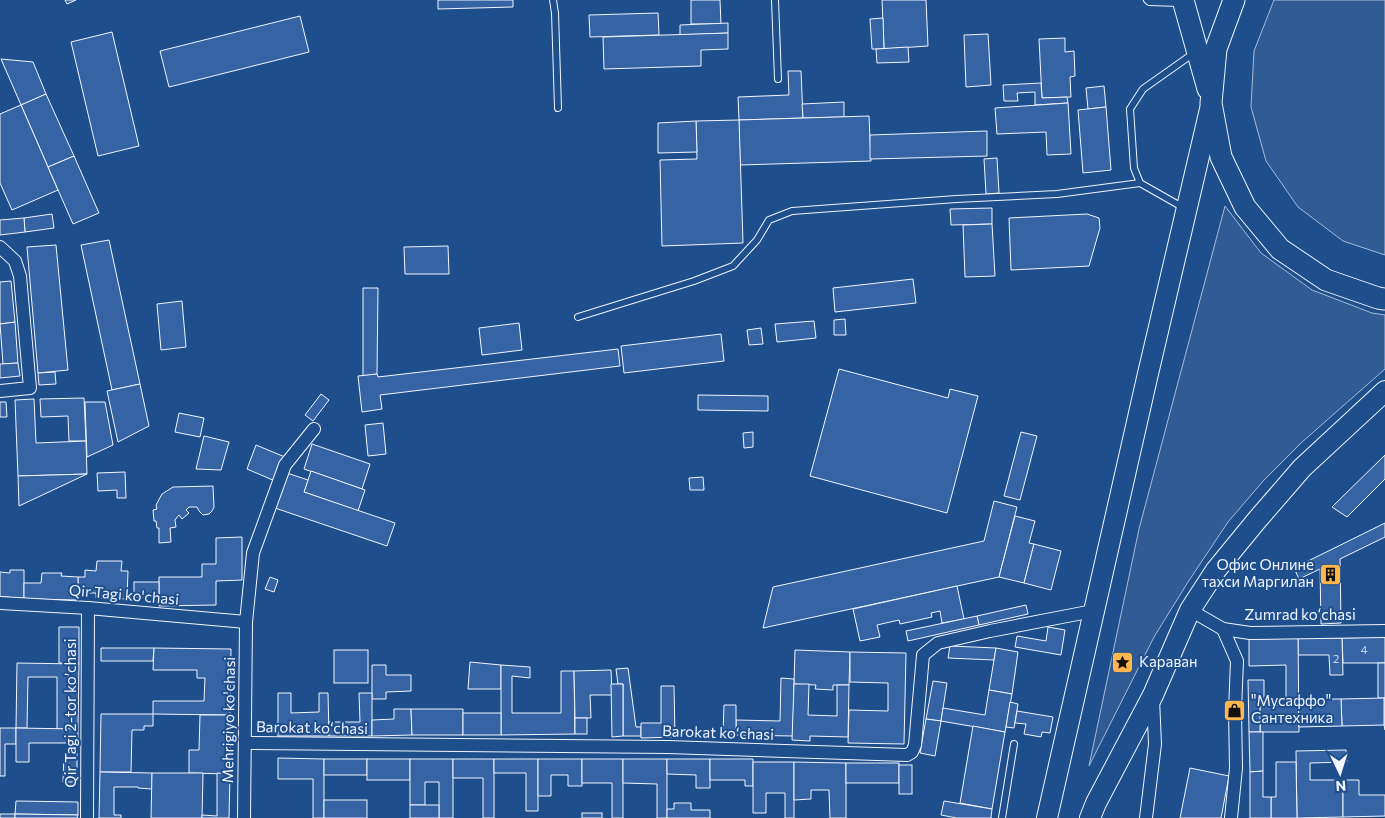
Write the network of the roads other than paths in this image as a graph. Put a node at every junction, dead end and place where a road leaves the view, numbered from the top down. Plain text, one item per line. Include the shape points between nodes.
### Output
1 (553, 0) edge
2 (775, 0) edge
3 (1147, 0) edge
4 (1234, 0) edge
5 (1183, 1) edge
6 (1197, 51) junction
7 (778, 79) dead end
8 (1211, 103) junction
9 (558, 108) dead end
10 (1140, 184) junction
11 (1186, 210) junction
12 (0, 247) edge
13 (1385, 299) edge
14 (578, 317) dead end
15 (0, 391) edge
16 (1385, 392) edge
17 (314, 429) dead end
18 (0, 603) edge
19 (88, 608) junction
20 (1190, 610) junction
21 (1093, 611) junction
22 (246, 622) junction
23 (1223, 629) junction
24 (1385, 631) edge
25 (1152, 695) junction
26 (245, 744) junction
27 (1014, 744) dead end
28 (87, 818) edge
29 (244, 818) edge
30 (1002, 818) edge
31 (1047, 818) edge
32 (1090, 818) edge
33 (1146, 818) edge
34 (1231, 818) edge

1 - 9 lane
2 - 7 lane
3 - 5 lane
4 - 8 highway via 1216,49
5 - 6 highway
6 - 8 highway
6 - 10 lane via 1143,88 1130,109 1134,168
8 - 11 main road
8 - 13 highway via 1221,157 1244,207 1280,249 1326,280
10 - 11 lane
10 - 14 lane via 1057,194 792,211 770,220 733,266
11 - 21 main road
12 - 15 street via 15,261 20,276 30,388
16 - 20 main road via 1302,468 1216,570
17 - 22 street, Mehrigiyo ko'chasi via 285,465 253,553
18 - 19 street, Qir Tagi ko'chasi
19 - 22 street, Qir Tagi ko'chasi
19 - 28 street, Qir Tagi 2-tor koʼchasi
20 - 23 street, Zumrad koʻchasi
20 - 25 main road
21 - 26 street, Barokat koʻchasi via 938,643 923,655 915,745 907,755 668,747
21 - 31 main road
22 - 26 street, Mehrigiyo ko'chasi
23 - 24 street, Zumrad koʻchasi via 1250,633
23 - 34 street via 1237,661 1236,768
25 - 32 main road
25 - 33 street via 1155,744
26 - 29 street, Mehrigiyo ko'chasi
27 - 30 lane

